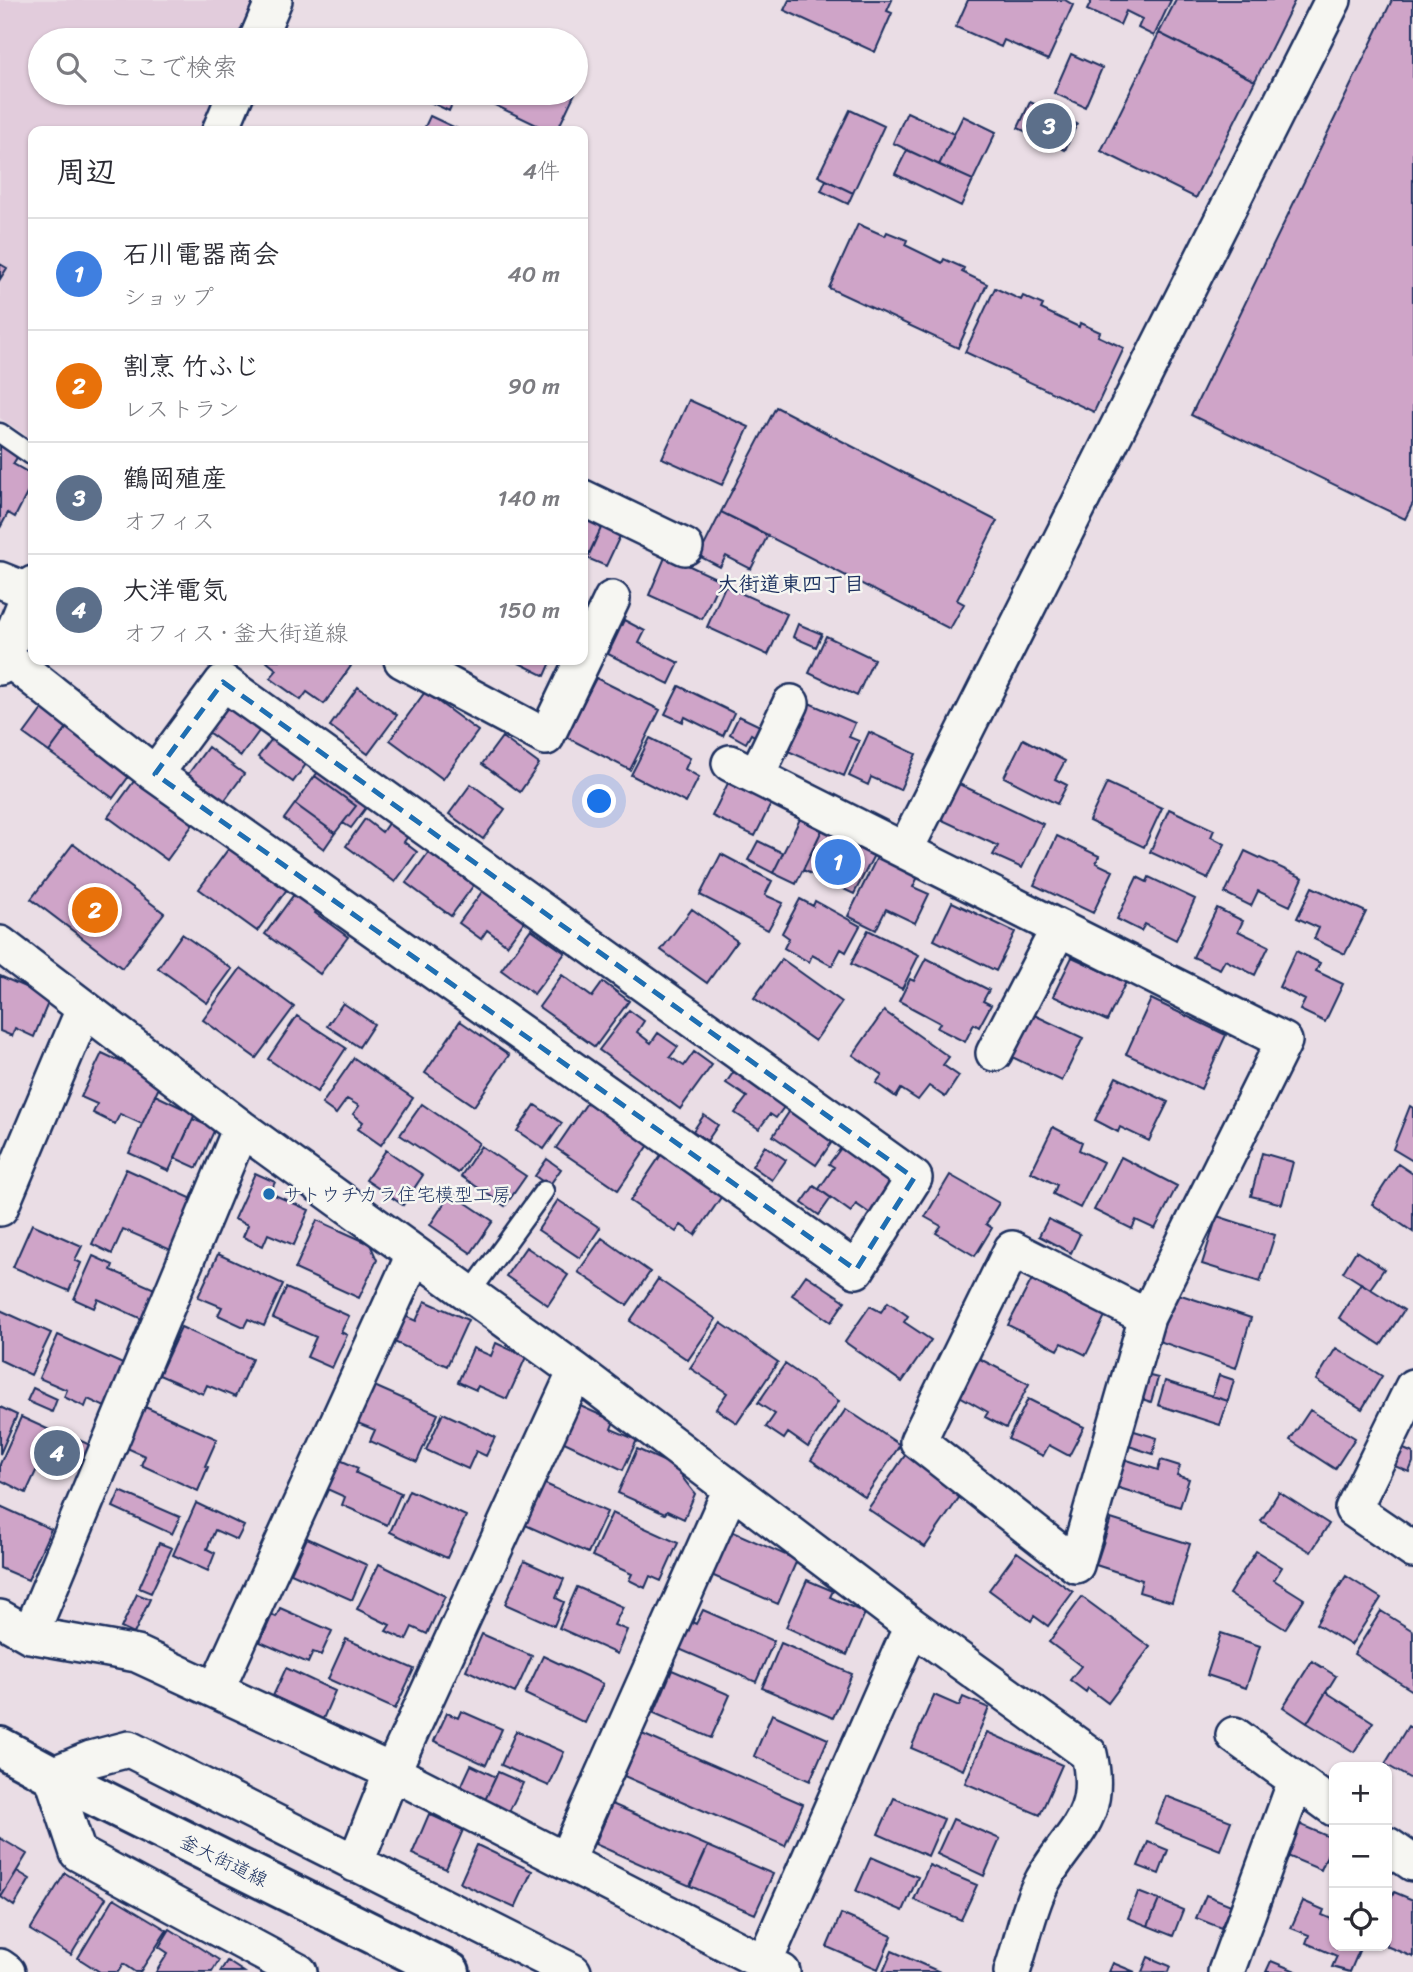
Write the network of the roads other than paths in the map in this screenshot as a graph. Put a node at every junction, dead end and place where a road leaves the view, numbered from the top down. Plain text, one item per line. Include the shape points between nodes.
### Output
1 (274, 0) edge
2 (1333, 0) edge
3 (262, 28) edge
4 (231, 105) edge
5 (222, 126) edge
6 (0, 433) edge
7 (28, 453) edge
8 (588, 500) edge
9 (685, 547) dead end
10 (21, 585) edge
11 (612, 599) dead end
12 (588, 649) edge
13 (3, 662) edge
14 (411, 665) edge
15 (580, 665) edge
16 (791, 703) dead end
17 (155, 774) junction
18 (905, 850) junction
19 (1059, 928) junction
20 (0, 944) edge
21 (84, 1009) junction
22 (994, 1053) dead end
23 (242, 1128) junction
24 (544, 1191) dead end
25 (0, 1208) edge
26 (414, 1255) junction
27 (470, 1293) junction
28 (1147, 1317) junction
29 (576, 1371) junction
30 (1413, 1387) edge
31 (731, 1489) junction
32 (1413, 1550) edge
33 (912, 1626) junction
34 (15, 1627) edge
35 (216, 1690) junction
36 (1234, 1735) dead end
37 (0, 1746) edge
38 (392, 1772) junction
39 (52, 1775) junction
40 (1296, 1781) junction
41 (1329, 1804) edge
42 (1392, 1848) edge
43 (566, 1860) junction
44 (1413, 1863) edge
45 (355, 1864) junction
46 (773, 1967) edge
47 (0, 1968) edge
48 (7, 1972) edge
49 (299, 1972) edge
50 (450, 1972) edge
51 (573, 1972) edge
52 (1012, 1972) edge
53 (1226, 1972) edge

1 - 3 street
2 - 18 street
4 - 5 street
6 - 7 lane
8 - 9 street
10 - 13 street
11 - 12 street
13 - 17 street
14 - 15 street via 546,737
16 - 18 street via 743,769
17 - 17 street via 856,1270 914,1178 223,682
18 - 19 street
19 - 22 street
19 - 28 street via 1284,1041
20 - 21 street
21 - 23 street
21 - 25 street
23 - 26 street
23 - 34 street
24 - 27 lane
26 - 27 street
26 - 35 street
27 - 29 street
28 - 28 street via 1076,1565 918,1441 1012,1248
29 - 31 street
29 - 38 street
30 - 32 street via 1353,1509
31 - 33 street
31 - 43 street
33 - 46 street
33 - 52 street via 1088,1754 1093,1775 1091,1803 1079,1831 1038,1890
34 - 35 street via 137,1654
35 - 38 street
36 - 40 street
37 - 39 street, 釜大街道線
38 - 43 street
38 - 45 street
39 - 45 street via 129,1749
39 - 49 street via 78,1853
39 - 50 street, 釜大街道線
40 - 41 street
40 - 53 street
42 - 44 street
43 - 46 street
45 - 51 street
47 - 48 street

